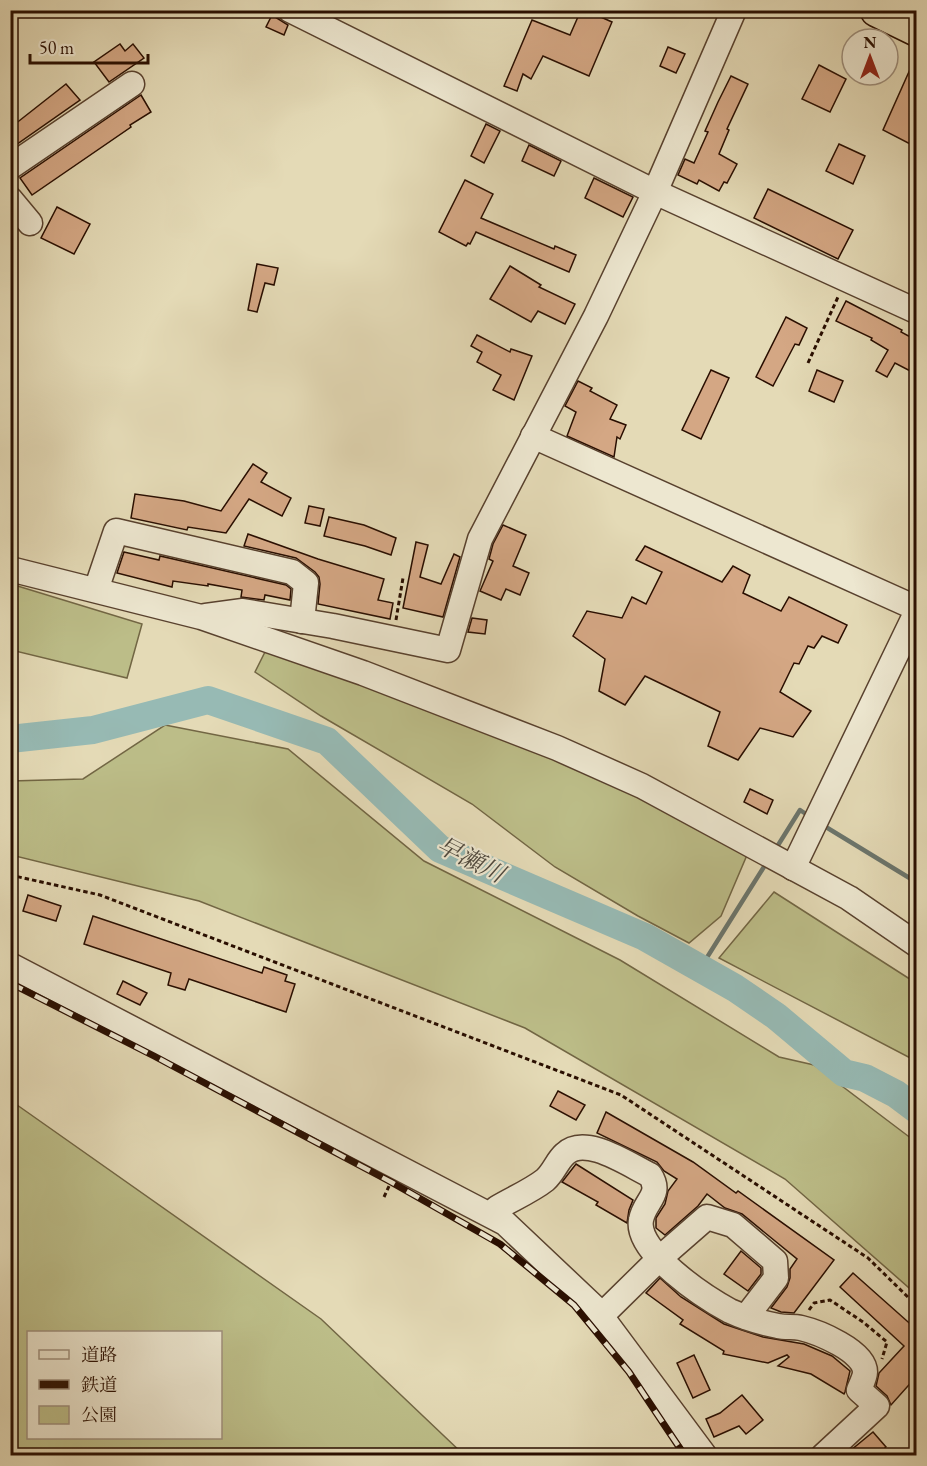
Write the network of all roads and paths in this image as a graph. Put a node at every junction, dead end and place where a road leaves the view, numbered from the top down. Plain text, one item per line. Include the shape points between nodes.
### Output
1 (290, 10) edge
2 (734, 10) edge
3 (877, 10) edge
4 (916, 29) edge
5 (132, 84) dead end
6 (10, 167) edge
7 (655, 192) junction
8 (10, 200) edge
9 (30, 223) dead end
10 (846, 279) junction
11 (916, 311) edge
12 (808, 363) dead end
13 (533, 436) junction
14 (10, 569) edge
15 (402, 578) dead end
16 (96, 590) junction
17 (916, 610) edge
18 (201, 617) junction
19 (302, 621) junction
20 (393, 639) junction
21 (793, 868) junction
22 (10, 874) edge
23 (916, 944) edge
24 (10, 965) edge
25 (497, 1208) dead end
26 (660, 1258) junction
27 (916, 1305) edge
28 (601, 1316) junction
29 (746, 1317) junction
30 (705, 1455) edge
31 (823, 1455) edge

1 - 7 street
2 - 7 street
3 - 4 highway
5 - 6 street
7 - 10 street
7 - 13 street
8 - 9 street
10 - 11 street
10 - 12 path
13 - 17 street
13 - 20 street via 480,539 448,650
14 - 16 street
15 - 20 path
16 - 18 street
16 - 19 street via 116,531 292,572 306,583
17 - 21 street
18 - 19 street via 243,611
18 - 21 street via 363,673 557,748 642,786
19 - 20 street
21 - 23 street via 849,898
22 - 27 path via 100,895 621,1095 868,1258
24 - 28 street via 505,1223
25 - 26 street via 545,1180 564,1154 575,1147 593,1147 650,1175 656,1183 641,1219 641,1230
26 - 28 street
26 - 29 street via 688,1284
26 - 29 street via 707,1217 733,1225 775,1261 776,1278
28 - 30 street
29 - 31 street via 826,1336 861,1360 865,1372 859,1390 877,1406

